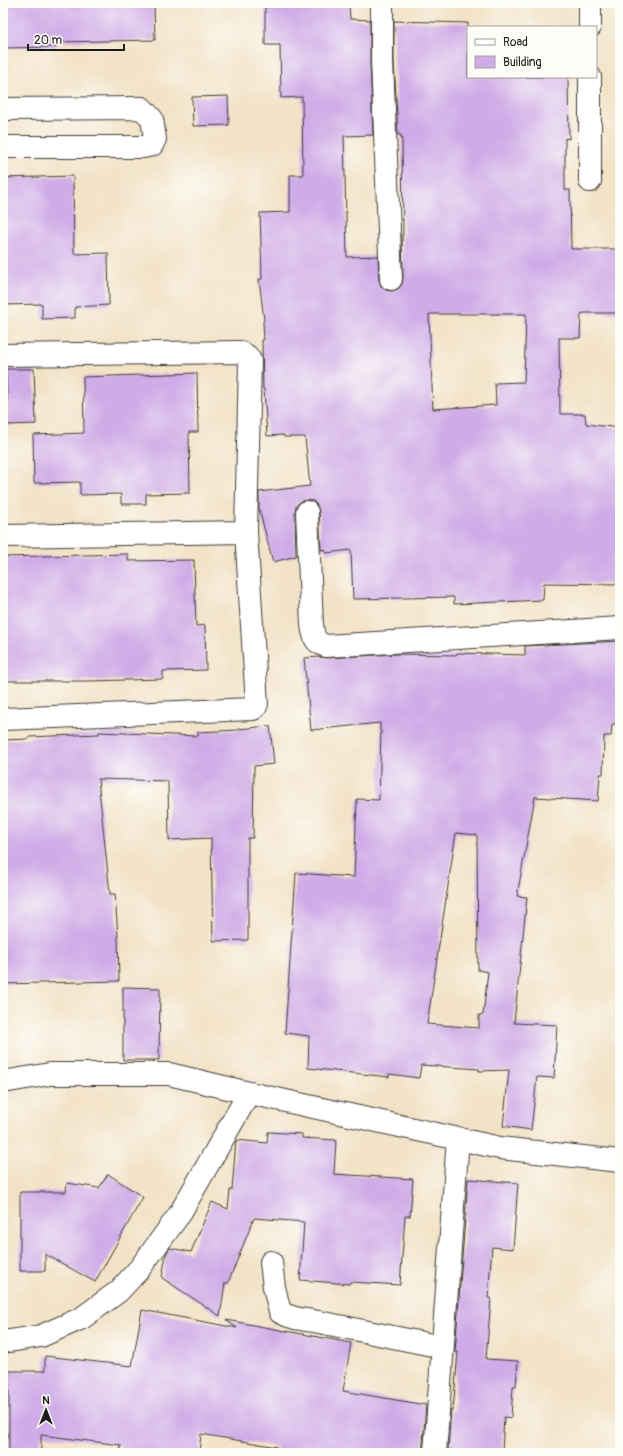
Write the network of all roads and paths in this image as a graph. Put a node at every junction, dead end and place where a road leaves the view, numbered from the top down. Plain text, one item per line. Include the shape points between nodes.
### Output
1 (382, 3) edge
2 (590, 3) edge
3 (590, 26) edge
4 (590, 78) edge
5 (3, 109) edge
6 (3, 147) edge
7 (590, 181) dead end
8 (391, 279) dead end
9 (3, 355) edge
10 (306, 512) dead end
11 (246, 532) junction
12 (3, 536) edge
13 (620, 628) edge
14 (3, 718) edge
15 (3, 1082) edge
16 (249, 1093) junction
17 (458, 1138) junction
18 (620, 1161) edge
19 (271, 1262) dead end
20 (3, 1342) edge
21 (442, 1347) junction
22 (435, 1453) edge

1 - 8 street
2 - 3 street
4 - 7 street
5 - 6 street via 142,108 152,119 155,139 152,145 143,147
9 - 11 street via 240,352 247,356 250,367
10 - 13 street via 312,626 314,639 320,644 326,646
11 - 12 street
11 - 14 street via 257,704 255,708
15 - 16 street via 50,1074 169,1074
16 - 17 street
16 - 20 street via 179,1215 140,1268 119,1291 82,1318 41,1336
17 - 18 street via 500,1148
17 - 21 street
19 - 21 street via 280,1312 288,1316
21 - 22 street

